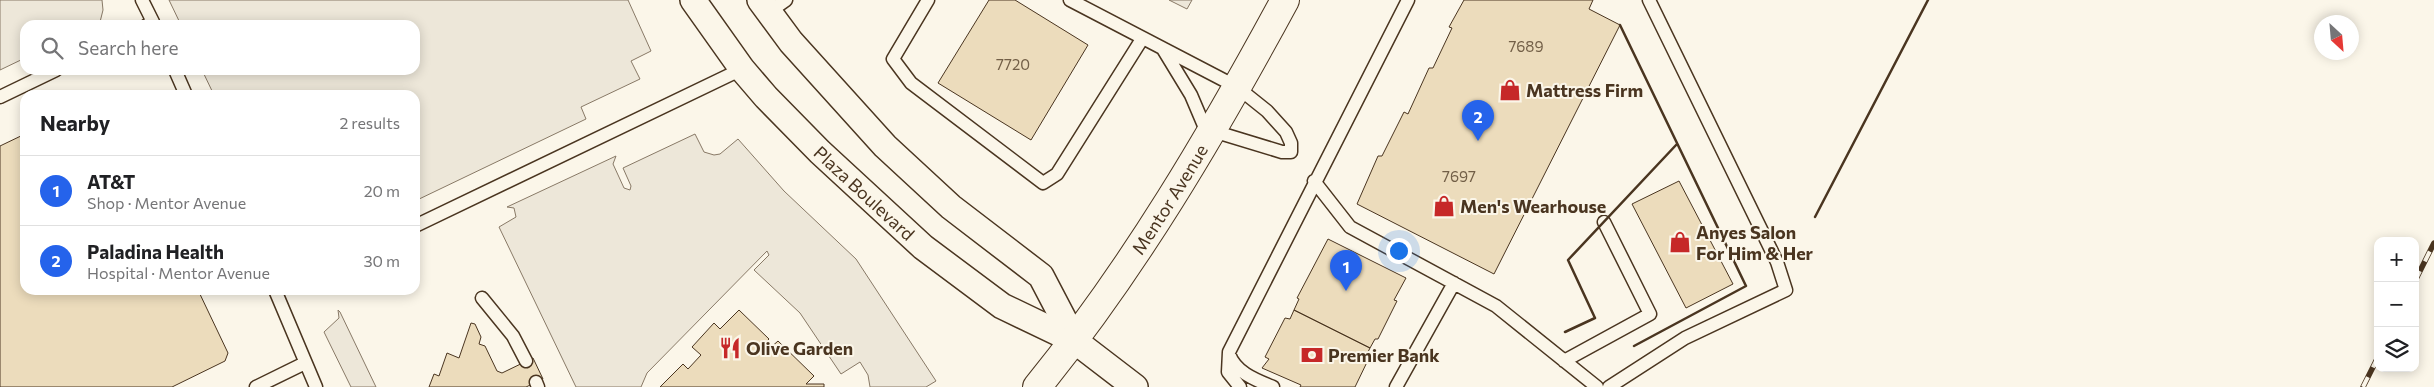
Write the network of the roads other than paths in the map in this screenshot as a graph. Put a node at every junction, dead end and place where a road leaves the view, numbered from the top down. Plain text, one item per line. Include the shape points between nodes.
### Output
1 (142, 0) edge
2 (693, 0) edge
3 (928, 0) edge
4 (1070, 0) edge
5 (1285, 0) edge
6 (1408, 0) edge
7 (1649, 0) edge
8 (772, 4) edge
9 (150, 20) edge
10 (1142, 39) junction
11 (1163, 49) junction
12 (742, 69) junction
13 (46, 75) edge
14 (176, 75) edge
15 (1237, 87) junction
16 (184, 90) edge
17 (0, 98) edge
18 (1211, 135) junction
19 (1314, 181) junction
20 (1604, 222) dead end
21 (420, 224) edge
22 (1454, 283) junction
23 (279, 295) edge
24 (482, 298) dead end
25 (1075, 341) junction
26 (1229, 352) junction
27 (526, 361) dead end
28 (1564, 361) junction
29 (305, 364) junction
30 (256, 387) edge
31 (316, 387) edge
32 (1037, 387) edge
33 (1135, 387) edge
34 (1240, 387) edge
35 (1273, 387) edge
36 (1396, 387) edge
37 (1597, 387) edge
38 (1609, 387) edge

1 - 9 lane
2 - 12 street, Plaza Boulevard
3 - 10 lane via 893,59 911,83 1043,184 1057,174
4 - 10 lane
5 - 15 main road, Mentor Avenue
6 - 19 lane
7 - 38 lane via 1772,253 1786,290 1685,338
8 - 25 street, Plaza Boulevard via 791,42 885,146 951,207 1041,276
10 - 11 lane
11 - 15 lane
11 - 18 lane
12 - 21 lane
12 - 25 street, Plaza Boulevard via 820,152 923,247 1002,306
13 - 17 lane
14 - 16 lane
15 - 18 main road, Mentor Avenue
15 - 18 lane via 1267,111 1286,132 1291,152
18 - 25 main road, Mentor Avenue via 1163,214
19 - 22 lane via 1350,227
19 - 26 lane
20 - 28 lane via 1650,314
22 - 28 lane via 1496,306
22 - 36 lane
23 - 29 lane
24 - 27 lane via 513,336
25 - 32 main road, Mentor Avenue
25 - 33 street, Plaza Boulevard
26 - 34 lane via 1228,372
26 - 35 lane via 1233,364 1244,373
28 - 37 lane
29 - 30 lane
29 - 31 lane

